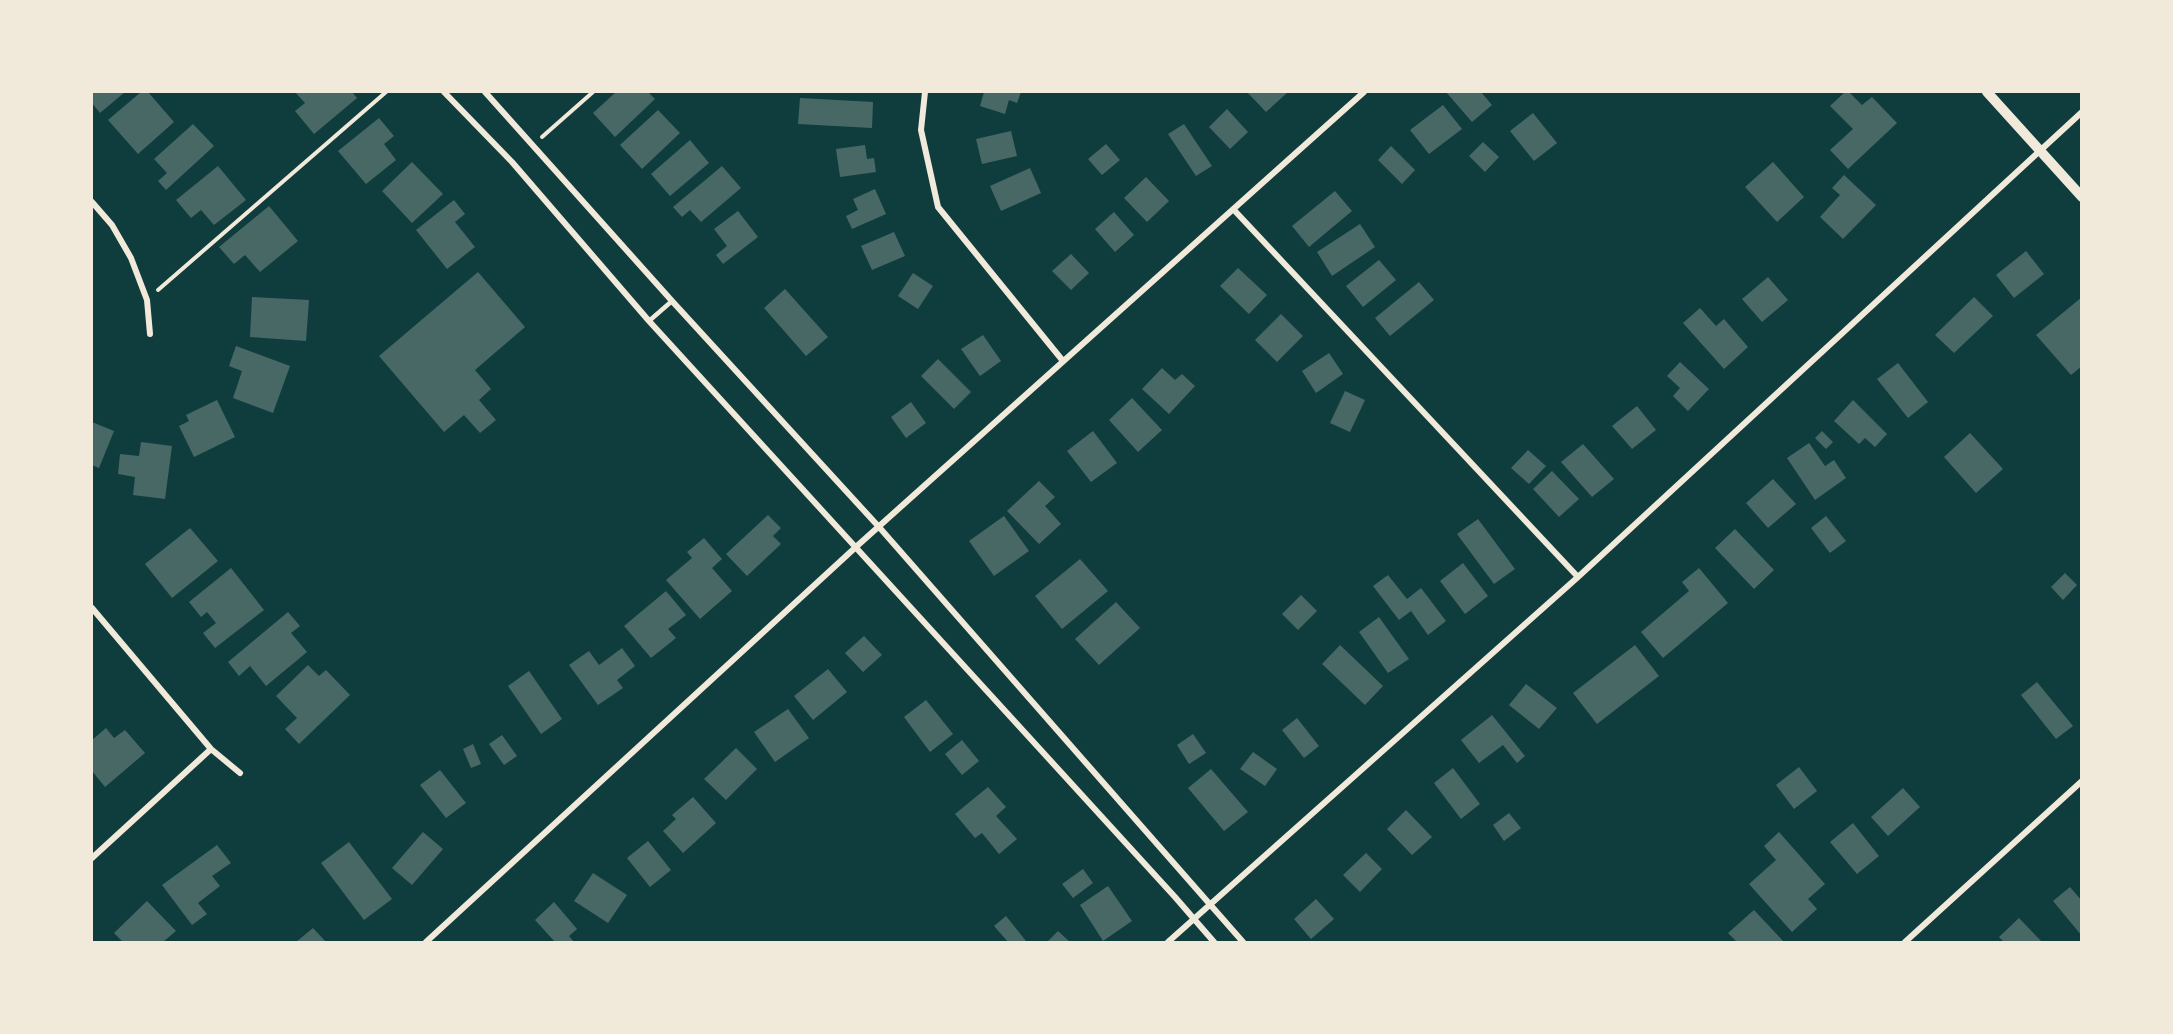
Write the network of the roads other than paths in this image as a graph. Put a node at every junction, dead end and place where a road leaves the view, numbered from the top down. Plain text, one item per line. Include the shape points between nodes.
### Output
1 (444, 92) edge
2 (485, 92) edge
3 (925, 92) edge
4 (1364, 92) edge
5 (1987, 92) edge
6 (2082, 112) edge
7 (2040, 151) junction
8 (2082, 197) edge
9 (92, 202) edge
10 (1234, 210) junction
11 (672, 301) junction
12 (649, 321) junction
13 (150, 334) dead end
14 (1063, 361) junction
15 (879, 527) junction
16 (857, 546) junction
17 (1578, 577) junction
18 (92, 608) edge
19 (211, 749) junction
20 (240, 773) dead end
21 (2082, 781) edge
22 (92, 858) edge
23 (1210, 904) junction
24 (1194, 919) junction
25 (426, 942) edge
26 (1168, 942) edge
27 (1214, 942) edge
28 (1243, 942) edge
29 (1905, 942) edge

1 - 12 street via 512,162
2 - 11 street
3 - 14 street via 921,130 938,207
4 - 10 street
5 - 7 street
6 - 7 street
7 - 8 street
7 - 17 street
9 - 13 street via 126,249 147,300
10 - 14 street
10 - 17 street
11 - 12 lane
11 - 15 street
12 - 16 street
14 - 15 street
15 - 16 street
15 - 23 street
16 - 24 street
16 - 25 street
17 - 23 street
18 - 19 street
19 - 20 street
19 - 22 street
21 - 29 street
23 - 24 street
23 - 28 street
24 - 26 street
24 - 27 street

